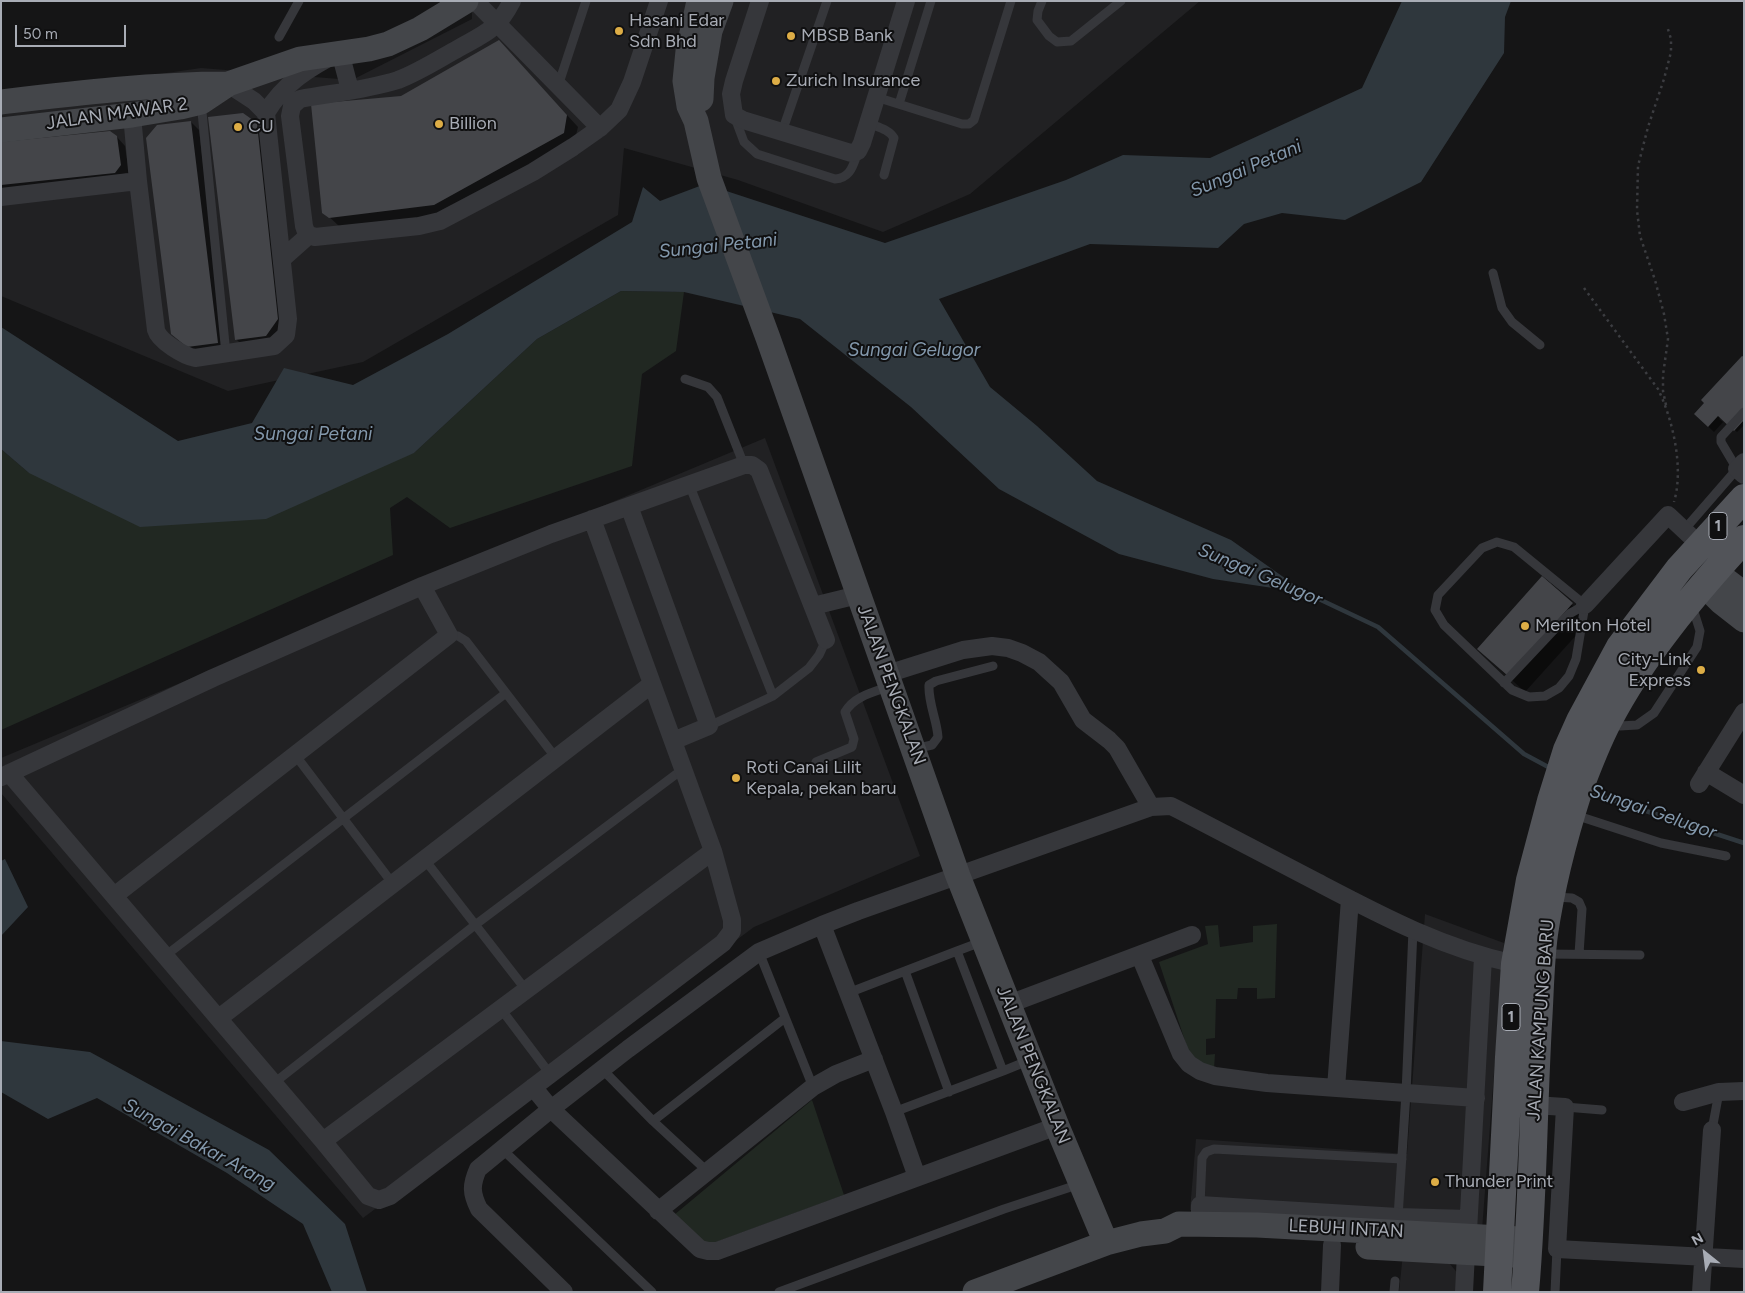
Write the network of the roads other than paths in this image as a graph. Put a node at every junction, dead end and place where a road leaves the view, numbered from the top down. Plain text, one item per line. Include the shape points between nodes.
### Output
1 (299, 1) edge
2 (466, 1) edge
3 (475, 1) edge
4 (512, 1) edge
5 (586, 1) edge
6 (659, 1) edge
7 (699, 1) edge
8 (720, 1) edge
9 (760, 1) edge
10 (827, 1) edge
11 (906, 1) edge
12 (931, 1) edge
13 (1011, 1) edge
14 (1042, 1) edge
15 (1121, 1) edge
16 (498, 24) junction
17 (279, 37) dead end
18 (340, 52) junction
19 (228, 84) junction
20 (558, 86) junction
21 (350, 90) junction
22 (876, 96) junction
23 (1, 102) edge
24 (201, 102) junction
25 (899, 104) junction
26 (266, 113) junction
27 (132, 115) junction
28 (734, 115) junction
29 (696, 121) junction
30 (868, 123) junction
31 (600, 128) junction
32 (1, 130) edge
33 (782, 132) junction
34 (858, 151) junction
35 (884, 175) dead end
36 (138, 181) junction
37 (1, 197) edge
38 (309, 235) junction
39 (282, 259) junction
40 (1493, 273) dead end
41 (1540, 345) dead end
42 (226, 354) junction
43 (685, 379) dead end
44 (1744, 412) edge
45 (744, 465) junction
46 (1742, 468) edge
47 (689, 484) junction
48 (1744, 498) edge
49 (629, 506) junction
50 (1744, 509) edge
51 (592, 519) junction
52 (1692, 538) junction
53 (1744, 539) edge
54 (1708, 577) junction
55 (422, 586) junction
56 (1744, 594) edge
57 (858, 595) junction
58 (1585, 605) junction
59 (813, 606) junction
60 (1686, 606) junction
61 (1744, 620) edge
62 (449, 635) junction
63 (826, 640) joint
64 (1620, 647) junction
65 (993, 666) dead end
66 (889, 680) junction
67 (1504, 683) junction
68 (652, 684) junction
69 (506, 693) junction
70 (773, 696) junction
71 (1744, 712) edge
72 (1608, 721) junction
73 (709, 726) junction
74 (673, 741) junction
75 (913, 749) junction
76 (296, 756) junction
77 (1578, 756) junction
78 (556, 758) junction
79 (816, 762) dead end
80 (683, 769) junction
81 (5, 775) edge
82 (1744, 795) edge
83 (1151, 808) junction
84 (1573, 811) junction
85 (344, 818) junction
86 (713, 851) junction
87 (1726, 856) dead end
88 (425, 860) junction
89 (958, 876) junction
90 (393, 884) junction
91 (114, 896) junction
92 (1551, 896) junction
93 (1350, 899) junction
94 (822, 925) junction
95 (475, 926) junction
96 (1413, 930) junction
97 (1192, 935) dead end
98 (984, 941) junction
99 (957, 951) junction
100 (759, 952) junction
101 (1542, 954) junction
102 (1579, 954) junction
103 (1640, 955) dead end
104 (165, 956) junction
105 (1140, 956) junction
106 (1483, 957) junction
107 (1515, 964) junction
108 (905, 971) junction
109 (526, 990) junction
110 (848, 993) junction
111 (1009, 1004) junction
112 (501, 1009) junction
113 (218, 1018) junction
114 (785, 1018) junction
115 (874, 1059) junction
116 (1031, 1059) junction
117 (602, 1069) junction
118 (1003, 1072) junction
119 (550, 1074) junction
120 (274, 1083) junction
121 (532, 1087) junction
122 (813, 1087) junction
123 (1336, 1088) junction
124 (1744, 1091) edge
125 (949, 1092) junction
126 (1720, 1092) junction
127 (1406, 1093) junction
128 (1476, 1098) junction
129 (1683, 1102) dead end
130 (1534, 1105) junction
131 (1565, 1108) junction
132 (551, 1109) junction
133 (1602, 1110) dead end
134 (894, 1112) junction
135 (654, 1121) junction
136 (1057, 1126) junction
137 (1712, 1130) joint
138 (323, 1141) junction
139 (502, 1149) junction
140 (1402, 1159) junction
141 (707, 1171) junction
142 (917, 1177) junction
143 (1081, 1184) junction
144 (658, 1211) junction
145 (1200, 1214) junction
146 (1397, 1225) junction
147 (1165, 1231) junction
148 (1467, 1236) junction
149 (1106, 1243) junction
150 (1332, 1245) junction
151 (1500, 1246) junction
152 (1529, 1248) junction
153 (1557, 1249) junction
154 (1703, 1256) junction
155 (1744, 1259) edge
156 (1395, 1281) dead end
157 (564, 1292) edge
158 (652, 1292) edge
159 (779, 1292) edge
160 (975, 1292) edge
161 (1330, 1292) edge
162 (1394, 1292) edge
163 (1464, 1292) edge
164 (1497, 1292) edge
165 (1525, 1292) edge
166 (1555, 1292) edge
167 (1701, 1292) edge

1 - 17 lane
2 - 18 main road, JALAN MAWAR 2 via 420,30 388,44
3 - 16 street
4 - 16 street
5 - 20 lane
6 - 31 street via 624,100 619,110
7 - 29 main road, JALAN PENGKALAN via 685,81 689,106
8 - 29 main road, JALAN PENGKALAN via 710,31
9 - 28 street via 731,94
10 - 33 lane
11 - 22 street
12 - 25 lane
13 - 25 lane via 974,120 962,124
14 - 15 lane via 1037,20 1048,36 1057,42 1071,41
16 - 20 street
16 - 21 street via 418,71
18 - 19 main road, JALAN MAWAR 2 via 300,59
18 - 21 street
18 - 26 street via 317,64 285,88
19 - 23 main road, JALAN MAWAR 2 via 141,87
19 - 24 main road, JALAN MAWAR 2
19 - 26 street
20 - 31 street
21 - 38 street via 300,99 290,108 304,226
22 - 25 lane
22 - 30 street
24 - 27 main road, JALAN MAWAR 2
24 - 42 lane
26 - 39 street
27 - 32 main road, JALAN MAWAR 2
27 - 36 street
28 - 33 street
28 - 34 lane via 744,142 751,150 835,179 850,172
29 - 57 main road, JALAN PENGKALAN via 709,178
30 - 34 street
30 - 35 lane via 888,131 894,138
31 - 38 street via 533,172 440,221 409,227
33 - 34 street via 850,152
36 - 37 street
36 - 42 street via 158,337 188,357
38 - 39 street
39 - 42 street via 288,319 286,335 274,346
40 - 41 lane via 1502,308 1512,322
43 - 45 lane via 708,387 717,397
44 - 46 lane via 1721,437 1721,442
45 - 47 street
45 - 59 street via 760,470
46 - 52 lane
47 - 49 street
47 - 70 lane
48 - 52 main road, JALAN KAMPUNG BARU / 1
49 - 51 street
49 - 73 street
50 - 54 main road via 1712,550 1706,564
51 - 55 street
51 - 68 street
52 - 58 street via 1668,515
52 - 64 main road, JALAN KAMPUNG BARU / 1 via 1680,569
53 - 54 main road, JALAN KAMPUNG BARU / 1
54 - 56 main road
54 - 60 main road, JALAN KAMPUNG BARU / 1
54 - 61 main road via 1720,602
54 - 64 main road via 1680,590 1648,628
55 - 62 street
55 - 81 street
57 - 59 street
57 - 66 main road, JALAN PENGKALAN
58 - 67 lane via 1569,614
58 - 67 lane via 1576,659 1569,676 1559,688 1545,696 1529,697
58 - 67 lane via 1514,546 1497,542 1482,548 1438,594 1436,610 1444,625
59 - 63 street
60 - 72 main road, JALAN KAMPUNG BARU / 1 via 1635,675
60 - 72 lane via 1695,615 1700,631 1697,647 1654,713 1637,725 1620,726
62 - 69 lane via 466,641
62 - 76 street
63 - 70 lane via 809,668
64 - 77 main road, JALAN KAMPUNG BARU / 1 via 1580,721
65 - 75 lane via 929,685 938,737 932,745
66 - 75 main road, JALAN PENGKALAN
66 - 79 lane via 849,705 845,712 854,739 852,747
66 - 83 street via 963,650 992,646 1022,652 1061,682 1083,720 1117,748
68 - 74 street
68 - 78 street
69 - 78 lane
69 - 85 lane
70 - 73 lane
71 - 82 street via 1702,778
72 - 77 main road, JALAN KAMPUNG BARU / 1
73 - 74 street
74 - 80 street
75 - 89 main road, JALAN PENGKALAN
76 - 85 lane
76 - 91 street
77 - 84 main road, JALAN KAMPUNG BARU / 1
78 - 88 street
80 - 86 street
80 - 95 lane
81 - 91 street
83 - 89 street
83 - 93 street via 1170,806 1179,810
84 - 87 lane via 1661,844
84 - 92 main road, JALAN KAMPUNG BARU / 1
84 - 107 main road, JALAN KAMPUNG BARU / 1 via 1530,880
85 - 90 lane
85 - 104 lane
86 - 109 street
86 - 119 street via 732,920 732,931 723,943
88 - 90 street
88 - 95 lane
89 - 94 street
89 - 98 main road, JALAN PENGKALAN
90 - 113 street
91 - 104 street
92 - 101 main road, JALAN KAMPUNG BARU / 1
92 - 102 lane via 1579,902 1582,909
93 - 96 street
93 - 123 street
94 - 100 street
94 - 110 street
95 - 109 lane
95 - 120 lane
96 - 106 street
96 - 127 lane
97 - 105 street
98 - 99 lane
98 - 111 main road, JALAN PENGKALAN
99 - 108 lane
99 - 118 lane
100 - 114 lane
100 - 117 street
101 - 102 lane
101 - 130 main road, JALAN KAMPUNG BARU / 1
102 - 103 lane
104 - 113 street
105 - 111 street
105 - 123 street via 1181,1054 1189,1064 1215,1076
106 - 107 street
106 - 128 street
107 - 151 main road, JALAN KAMPUNG BARU / 1
108 - 110 lane
108 - 125 lane
109 - 112 street
110 - 115 street
111 - 116 main road, JALAN PENGKALAN
112 - 119 lane
112 - 138 street
113 - 120 street
114 - 122 lane
114 - 135 lane
115 - 122 street
115 - 134 street
116 - 118 lane
116 - 136 main road, JALAN PENGKALAN
117 - 132 street
117 - 135 lane
118 - 125 lane
119 - 121 street
120 - 138 street
121 - 132 street
121 - 138 street via 390,1196 379,1200 368,1196
122 - 141 street
123 - 127 street
124 - 126 street
125 - 134 lane
126 - 129 street
126 - 137 lane
127 - 128 street
127 - 140 lane
128 - 148 street
130 - 131 street
130 - 152 main road, JALAN KAMPUNG BARU / 1
131 - 133 lane
131 - 153 street
132 - 139 street
132 - 144 street
134 - 142 street
135 - 141 lane
136 - 142 street
136 - 143 main road, JALAN PENGKALAN
137 - 154 street
139 - 157 street via 478,1169 473,1181 473,1197 479,1210
139 - 158 lane
140 - 145 lane via 1214,1149 1202,1158
140 - 146 lane
141 - 144 street
142 - 144 street via 717,1251 700,1249
143 - 149 main road, JALAN PENGKALAN
143 - 159 lane via 994,1212
145 - 146 main road, LEBUH INTAN via 1257,1225
145 - 147 main road, LEBUH INTAN
146 - 148 main road, LEBUH INTAN
147 - 149 main road, LEBUH INTAN
147 - 150 main road, LEBUH INTAN via 1199,1238
148 - 150 main road, LEBUH INTAN
148 - 151 main road, LEBUH INTAN
148 - 163 street
149 - 160 main road, LEBUH INTAN
150 - 161 street
151 - 152 main road, LEBUH INTAN
151 - 164 main road, 1
152 - 165 main road, 1
153 - 154 street
153 - 166 lane
154 - 155 street
154 - 167 street
156 - 162 lane

